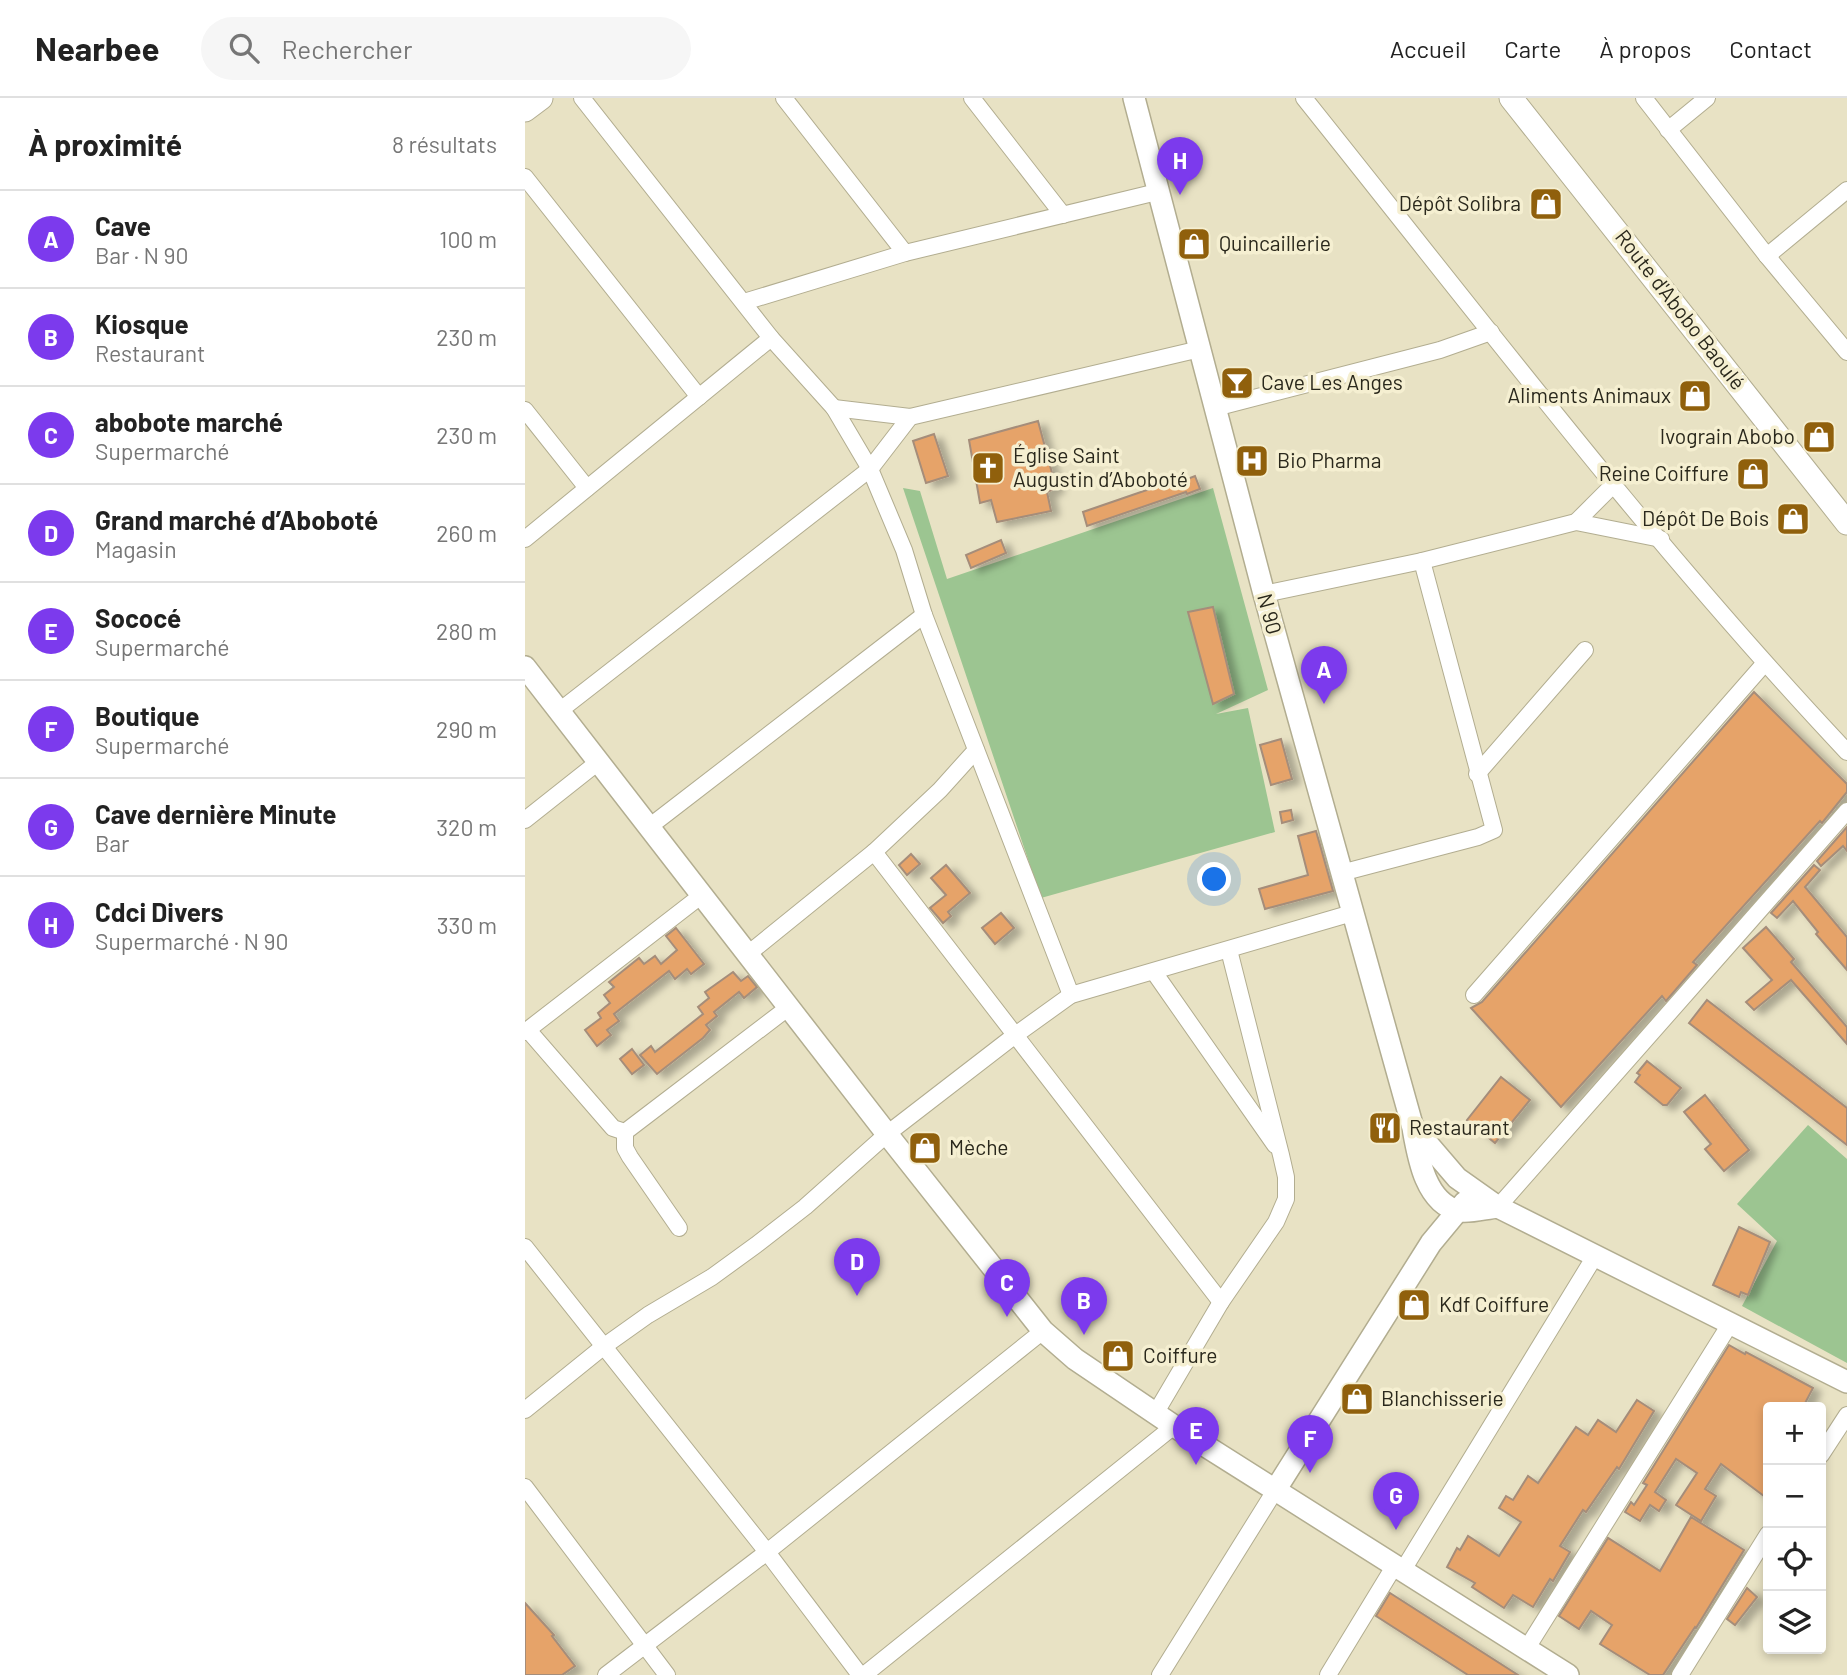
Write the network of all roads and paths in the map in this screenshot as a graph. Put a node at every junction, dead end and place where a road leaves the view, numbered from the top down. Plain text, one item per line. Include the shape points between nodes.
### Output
1 (541, 98) edge
2 (582, 98) edge
3 (784, 98) edge
4 (972, 98) edge
5 (1134, 98) edge
6 (1304, 98) edge
7 (1511, 98) edge
8 (1644, 98) edge
9 (1707, 98) edge
10 (525, 110) edge
11 (1668, 130) junction
12 (525, 177) edge
13 (1847, 190) edge
14 (1157, 192) junction
15 (1063, 215) junction
16 (905, 253) junction
17 (1767, 256) junction
18 (744, 302) junction
19 (1490, 332) junction
20 (771, 338) junction
21 (1200, 349) junction
22 (1847, 352) edge
23 (699, 397) junction
24 (834, 408) junction
25 (1215, 408) junction
26 (525, 410) edge
27 (910, 417) junction
28 (870, 469) junction
29 (1614, 484) junction
30 (587, 488) junction
31 (1576, 522) junction
32 (1847, 523) edge
33 (525, 539) edge
34 (1661, 539) junction
35 (1422, 561) junction
36 (1264, 594) junction
37 (924, 615) junction
38 (1585, 650) dead end
39 (1764, 664) junction
40 (525, 667) edge
41 (558, 712) junction
42 (976, 750) junction
43 (1847, 752) edge
44 (597, 763) junction
45 (1477, 774) junction
46 (1847, 811) edge
47 (525, 820) edge
48 (649, 827) junction
49 (874, 852) junction
50 (1341, 873) junction
51 (702, 895) junction
52 (1352, 913) junction
53 (1229, 950) junction
54 (748, 954) junction
55 (1154, 972) junction
56 (1070, 995) junction
57 (1474, 995) dead end
58 (789, 1007) junction
59 (527, 1031) edge
60 (1014, 1035) junction
61 (1413, 1128) junction
62 (625, 1132) junction
63 (887, 1134) junction
64 (1282, 1155) junction
65 (1464, 1184) junction
66 (1438, 1197) junction
67 (1498, 1207) junction
68 (1458, 1211) junction
69 (679, 1228) dead end
70 (1431, 1243) junction
71 (525, 1247) edge
72 (1595, 1256) junction
73 (1221, 1302) junction
74 (1730, 1324) junction
75 (1043, 1331) junction
76 (603, 1347) junction
77 (1847, 1382) edge
78 (525, 1410) edge
79 (1156, 1414) junction
80 (1847, 1415) edge
81 (1174, 1426) junction
82 (1826, 1447) edge
83 (525, 1487) edge
84 (1276, 1489) junction
85 (1763, 1542) edge
86 (767, 1552) junction
87 (1399, 1567) junction
88 (644, 1645) junction
89 (1527, 1648) junction
90 (606, 1675) edge
91 (667, 1675) edge
92 (862, 1675) edge
93 (1160, 1675) edge
94 (1328, 1675) edge
95 (1569, 1675) edge
96 (1680, 1675) edge

1 - 10 main road
2 - 18 street
3 - 16 street
4 - 15 street
5 - 14 street, N 90
6 - 19 street
7 - 32 main road, Route d'Abobo Baoulé
8 - 11 street
9 - 11 street
11 - 17 street
12 - 23 street
13 - 17 street
14 - 15 street
14 - 21 street, N 90
15 - 16 street
16 - 18 street
17 - 22 street
18 - 20 street
19 - 25 street via 1440,350
19 - 29 street
20 - 23 street
20 - 24 street
21 - 25 street, N 90
21 - 27 street
23 - 30 street
24 - 27 street
24 - 28 street
25 - 36 street, N 90
26 - 30 street
27 - 28 street
28 - 37 street via 904,550
28 - 41 street
29 - 31 street
29 - 34 street
30 - 33 street
31 - 34 street
31 - 35 street
34 - 39 street
35 - 36 street
35 - 45 street
36 - 50 street, N 90
37 - 42 street
37 - 48 street
38 - 45 street
39 - 43 street
39 - 57 street
40 - 41 street
41 - 44 street
42 - 49 street
42 - 56 street
44 - 47 street
44 - 48 street
45 - 50 street via 1494,830
46 - 67 street
48 - 51 street
49 - 54 street
49 - 60 street
50 - 52 street, N 90
51 - 54 street
51 - 59 street
52 - 53 street
52 - 61 street, N 90
53 - 55 street
53 - 64 street
54 - 58 street
55 - 56 street
55 - 64 street
56 - 60 street
58 - 62 street
58 - 63 street
59 - 62 street via 613,1128
60 - 63 street
60 - 73 street
61 - 65 street, N 90
61 - 66 street, N 90 via 1423,1171
62 - 69 street via 630,1157
63 - 75 street
63 - 76 street via 756,1245
64 - 73 street via 1286,1199 1276,1223
65 - 66 street via 1448,1184
65 - 67 street, N 90
65 - 68 street via 1467,1199
66 - 68 street, N 90
66 - 70 street
67 - 68 street
67 - 72 street, N 90
68 - 70 street
70 - 84 street
71 - 76 street
72 - 74 street, N 90
72 - 87 street
73 - 79 street
74 - 77 street, N 90
74 - 89 street
75 - 79 street via 1075,1359
75 - 86 street
76 - 78 street
76 - 86 street
79 - 81 street
80 - 82 street
81 - 84 street
81 - 92 street
83 - 88 street
84 - 87 street
84 - 93 street
85 - 96 street
86 - 88 street
86 - 92 street
87 - 89 street
87 - 94 street
88 - 90 street
88 - 91 street
89 - 95 street

